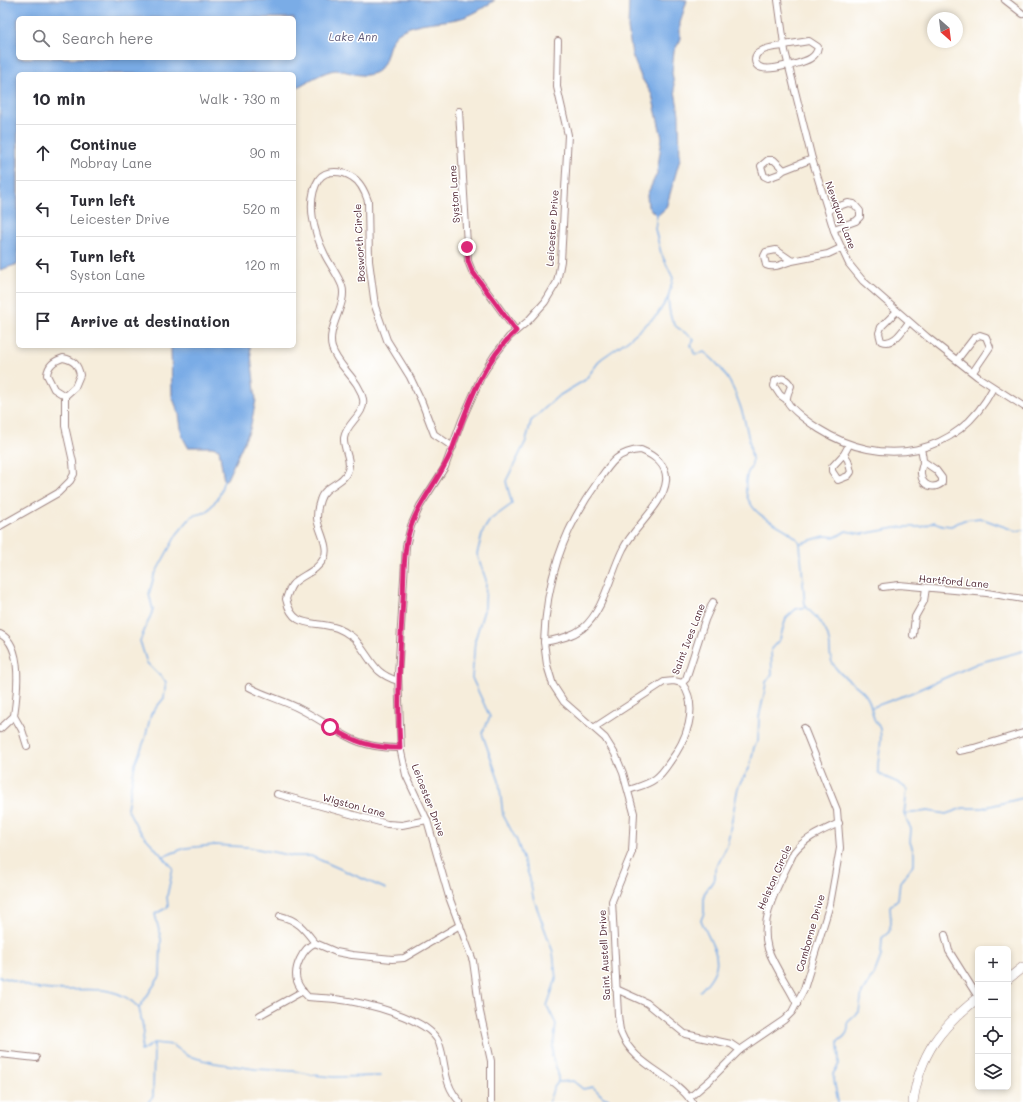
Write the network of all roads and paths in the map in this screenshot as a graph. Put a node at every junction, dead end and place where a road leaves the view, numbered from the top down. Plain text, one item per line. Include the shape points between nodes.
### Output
1 (778, 0) edge
2 (1005, 0) edge
3 (1023, 14) edge
4 (558, 41) dead end
5 (784, 45) junction
6 (789, 66) junction
7 (459, 111) dead end
8 (812, 158) junction
9 (784, 170) dead end
10 (828, 210) junction
11 (834, 230) junction
12 (841, 248) junction
13 (792, 261) dead end
14 (896, 312) junction
15 (909, 322) junction
16 (516, 331) junction
17 (957, 360) junction
18 (973, 372) junction
19 (993, 388) junction
20 (65, 396) junction
21 (787, 400) dead end
22 (1023, 406) edge
23 (848, 444) junction
24 (453, 447) junction
25 (921, 449) junction
26 (844, 454) dead end
27 (923, 461) dead end
28 (0, 526) edge
29 (883, 587) dead end
30 (926, 588) junction
31 (1023, 599) edge
32 (713, 602) dead end
33 (0, 634) edge
34 (913, 635) dead end
35 (544, 642) junction
36 (398, 681) junction
37 (682, 683) junction
38 (249, 687) dead end
39 (14, 716) junction
40 (595, 727) junction
41 (804, 728) dead end
42 (0, 729) edge
43 (1023, 732) edge
44 (27, 746) dead end
45 (400, 748) junction
46 (959, 751) dead end
47 (629, 790) junction
48 (277, 794) dead end
49 (427, 820) junction
50 (839, 823) junction
51 (280, 916) dead end
52 (460, 925) junction
53 (945, 935) dead end
54 (315, 943) junction
55 (1023, 967) edge
56 (1011, 977) edge
57 (616, 990) junction
58 (303, 991) junction
59 (975, 993) edge
60 (975, 1000) edge
61 (797, 1004) junction
62 (260, 1015) dead end
63 (740, 1050) junction
64 (0, 1054) edge
65 (36, 1058) dead end
66 (690, 1100) edge
67 (460, 1102) edge
68 (491, 1102) edge
69 (913, 1102) edge

1 - 5 street, Newquay Lane
2 - 3 street
4 - 16 street, Leicester Drive via 557,87 568,135 561,261 557,282 544,302
5 - 6 street, Newquay Lane
5 - 6 street via 760,51 755,61 763,68
5 - 6 street via 809,41 818,47 813,58
6 - 8 street, Newquay Lane
7 - 16 street, Syston Lane via 468,261 472,271
8 - 9 street
8 - 10 street, Newquay Lane
10 - 11 street, Newquay Lane
10 - 11 street via 848,203 854,204 860,211 860,217 856,221
11 - 12 street, Newquay Lane
12 - 13 street via 820,256
12 - 14 street, Newquay Lane via 849,264 863,281
14 - 15 street, Newquay Lane
14 - 15 street via 881,327 881,341 892,342
15 - 17 street, Newquay Lane
16 - 24 street, Leicester Drive via 494,356 481,377
17 - 18 street, Newquay Lane
17 - 18 street via 974,338 980,335 986,337 990,347
18 - 19 street, Newquay Lane
19 - 22 street, Newquay Lane
19 - 25 street via 974,417 965,425 943,441
20 - 20 street via 75,387 80,376 76,363 63,358 50,365 47,375 50,385
20 - 28 street via 65,426 74,474 58,492
21 - 23 street via 815,426
23 - 25 street via 884,452
23 - 26 street
24 - 36 street, Leicester Drive via 445,467 420,506 408,536
24 - 36 street, Bosworth Circle via 434,434 410,377 387,340 375,306 369,261 366,194 352,176 336,172 321,176 316,184 312,212 316,233 343,292 331,334 331,347 337,361 360,391 363,407 346,429 344,437 348,471 340,481 329,487 320,499 317,516 325,557 314,570 292,584 286,599 291,615 304,622 338,628 353,637 376,669 385,677
25 - 27 street
29 - 30 street, Hartford Lane via 899,585
30 - 31 street, Hartford Lane
30 - 34 street
32 - 37 street, Saint Ives Lane via 700,633 686,679
33 - 39 street via 12,646 15,659 17,683
35 - 35 street, Saint Austell Drive via 554,569 563,540 580,506 613,461 628,451 641,450 650,454 658,460 664,470 667,480 663,493 623,548 596,610 585,627 570,637
35 - 40 street, Saint Austell Drive via 553,685 564,702 578,716
36 - 45 street, Leicester Drive
37 - 40 street via 664,682
37 - 47 street via 689,695 690,706 689,724 683,741 677,753 655,780
38 - 45 street via 298,708 358,742 380,748
39 - 42 street
39 - 44 street
40 - 47 street, Saint Austell Drive via 615,754
41 - 50 street, Camborne Drive via 832,797
43 - 46 street
45 - 49 street, Leicester Drive via 406,775
47 - 57 street, Saint Austell Drive via 634,813 632,852 612,902
48 - 49 street, Wigston Lane via 387,824 402,825
49 - 52 street, Leicester Drive
50 - 61 street, Camborne Drive via 840,848 830,904
50 - 61 street, Helston Circle via 810,836 794,852 768,913 765,926 769,949
51 - 54 street via 301,925
52 - 54 street via 404,958 352,955 336,952
52 - 68 street, Leicester Drive via 473,961 480,1012 491,1061
53 - 59 street via 949,951
54 - 58 street via 304,952 298,965 297,981
55 - 56 main road
57 - 63 street via 647,1003 685,1034 731,1044
57 - 66 street, Saint Austell Drive via 621,1032 628,1047
58 - 62 street
58 - 67 street via 308,997 355,1002 397,1013 417,1021 430,1030 439,1042 447,1084
60 - 69 main road via 956,1015 936,1039 918,1074
61 - 63 street, Camborne Drive via 784,1020
63 - 66 street, Camborne Drive
64 - 65 street

